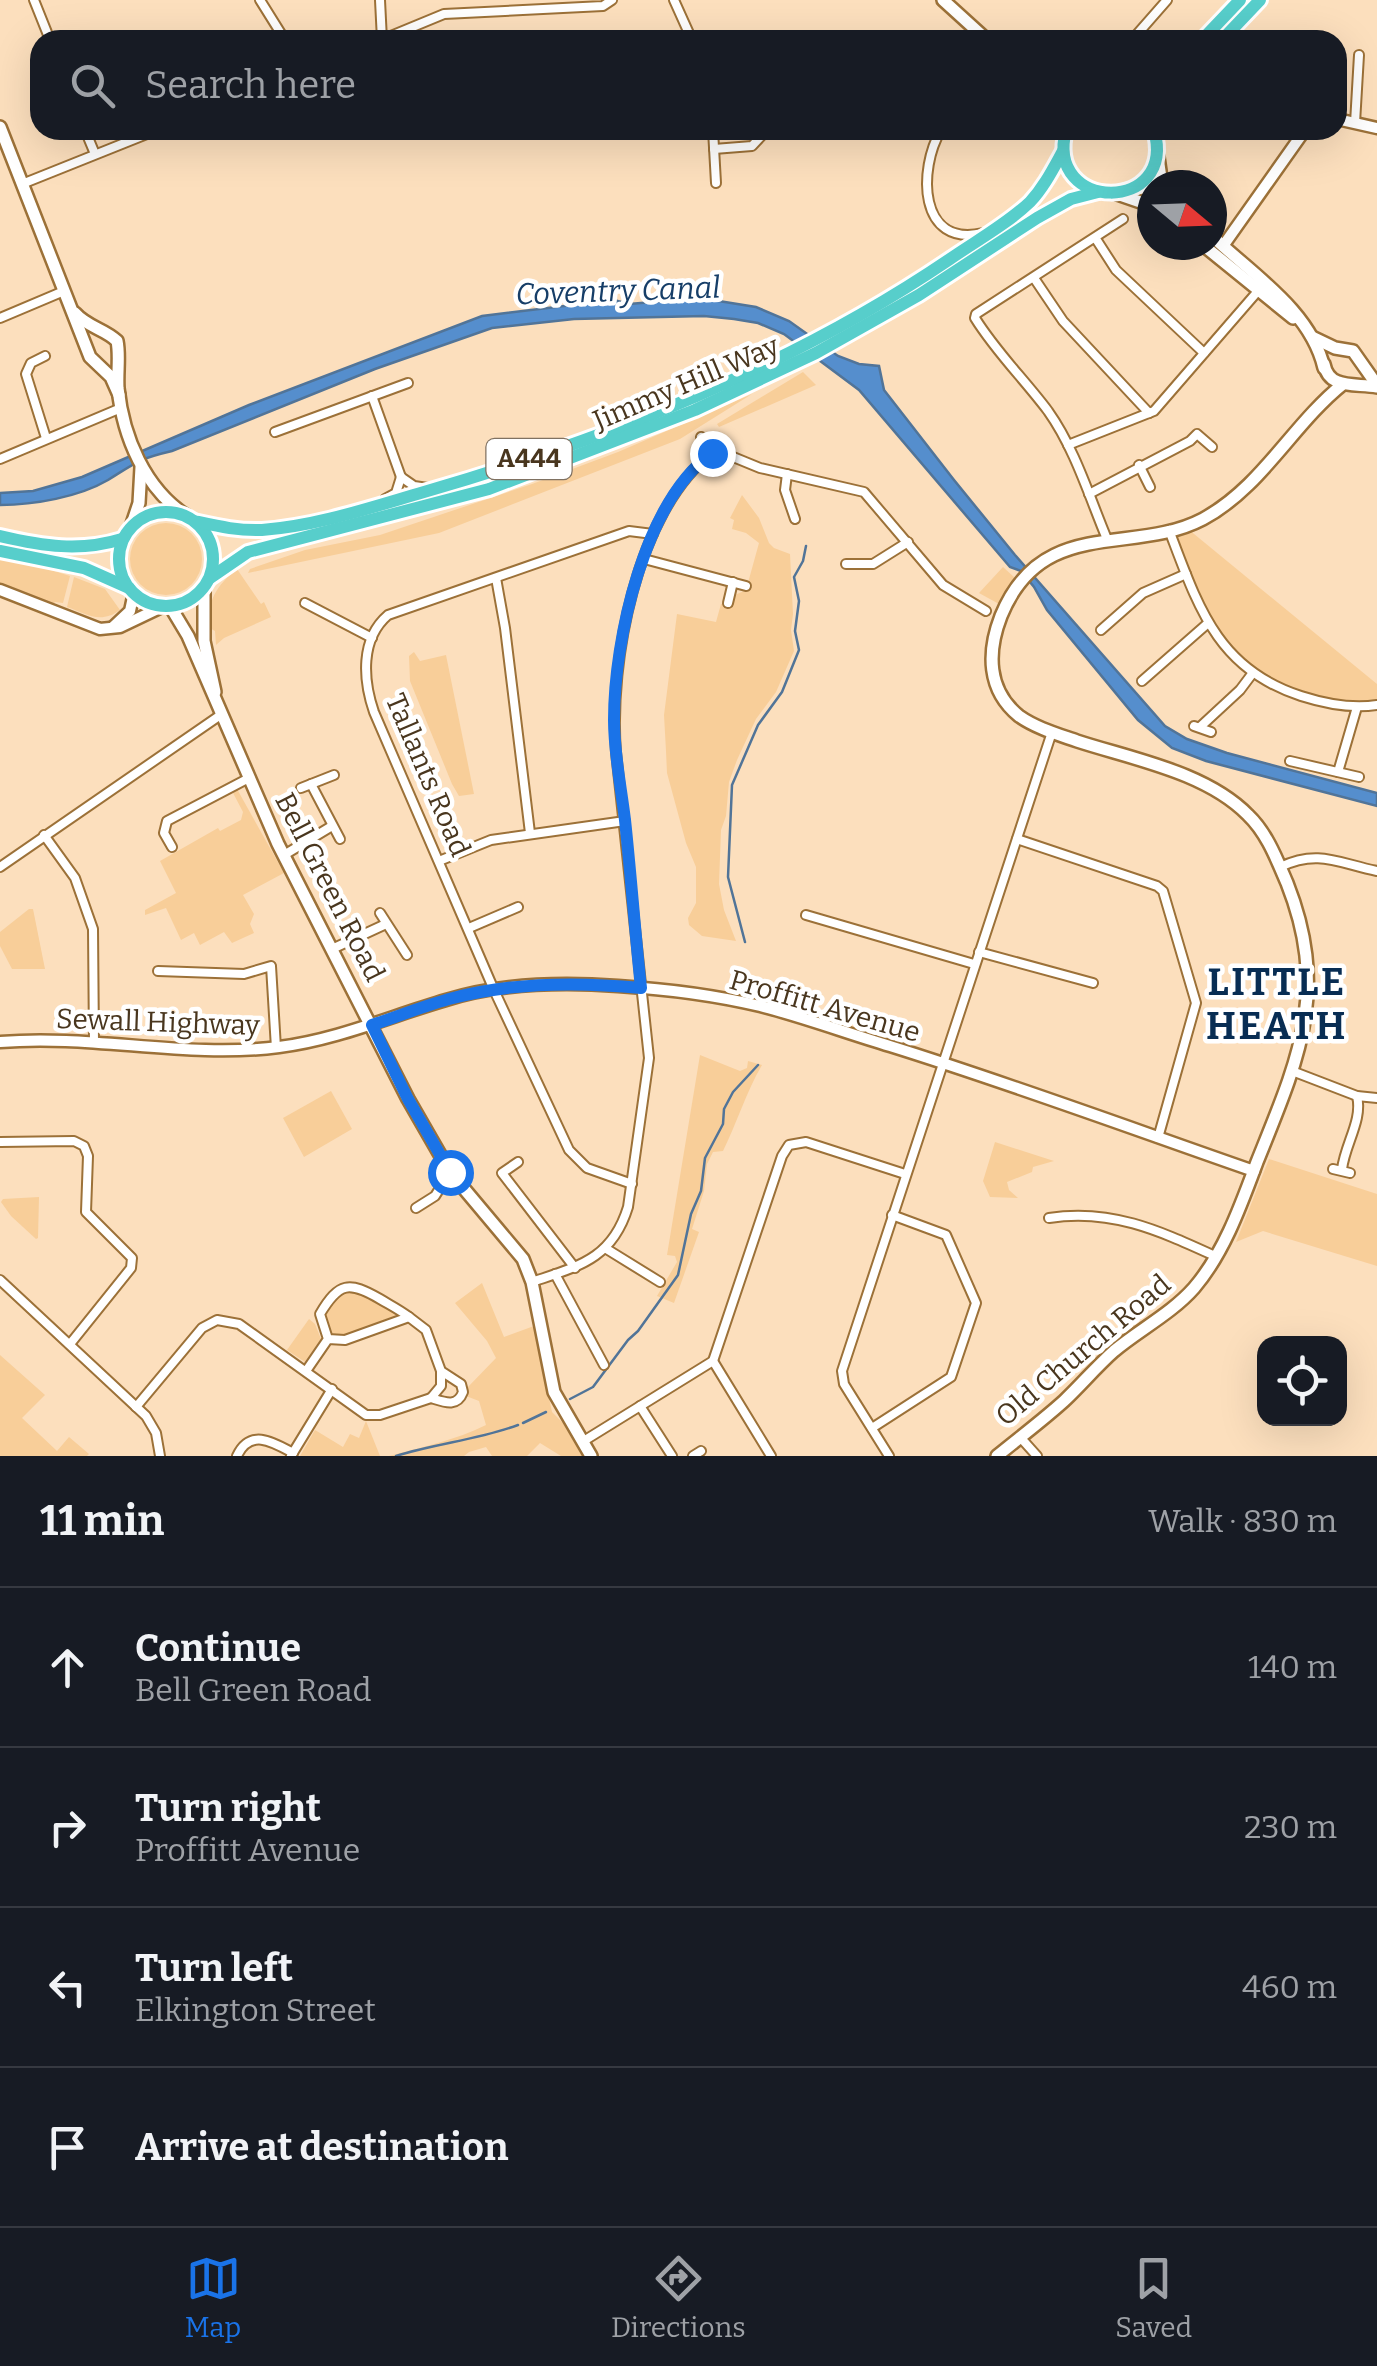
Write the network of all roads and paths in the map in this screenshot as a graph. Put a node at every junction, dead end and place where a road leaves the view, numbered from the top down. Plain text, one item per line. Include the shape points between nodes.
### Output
1 (34, 0) edge
2 (260, 0) edge
3 (380, 0) edge
4 (612, 0) edge
5 (674, 0) edge
6 (942, 0) edge
7 (1167, 0) edge
8 (1240, 0) edge
9 (1260, 0) edge
10 (46, 30) edge
11 (279, 30) edge
12 (381, 30) edge
13 (405, 30) edge
14 (688, 30) edge
15 (976, 30) edge
16 (1141, 30) edge
17 (1212, 30) edge
18 (1232, 30) edge
19 (1359, 55) dead end
20 (1347, 121) edge
21 (1355, 123) junction
22 (1377, 128) edge
23 (2, 136) edge
24 (90, 140) edge
25 (131, 140) edge
26 (714, 140) edge
27 (758, 140) edge
28 (930, 140) edge
29 (936, 140) edge
30 (1062, 140) edge
31 (1062, 140) edge
32 (1157, 140) edge
33 (1298, 140) edge
34 (932, 148) junction
35 (714, 149) junction
36 (1158, 153) junction
37 (95, 154) junction
38 (1160, 170) edge
39 (716, 183) dead end
40 (21, 184) junction
41 (1098, 192) junction
42 (1117, 194) junction
43 (1137, 201) edge
44 (1123, 219) dead end
45 (996, 228) junction
46 (1096, 238) junction
47 (1227, 240) edge
48 (1227, 250) edge
49 (1221, 260) edge
50 (1034, 278) junction
51 (64, 291) junction
52 (1258, 291) junction
53 (72, 310) junction
54 (1, 315) edge
55 (1301, 324) junction
56 (103, 333) junction
57 (1312, 337) junction
58 (88, 348) junction
59 (1335, 348) junction
60 (1204, 353) junction
61 (45, 356) dead end
62 (116, 358) junction
63 (1360, 362) junction
64 (100, 364) junction
65 (1324, 370) junction
66 (408, 382) dead end
67 (1344, 384) junction
68 (1377, 386) edge
69 (372, 396) junction
70 (120, 401) junction
71 (1318, 408) junction
72 (1149, 414) junction
73 (275, 432) dead end
74 (701, 437) dead end
75 (46, 438) junction
76 (1068, 446) junction
77 (1212, 447) dead end
78 (712, 453) junction
79 (0, 458) edge
80 (141, 465) junction
81 (1139, 465) junction
82 (787, 474) junction
83 (401, 477) junction
84 (447, 486) junction
85 (1150, 487) dead end
86 (1089, 494) junction
87 (338, 516) junction
88 (191, 519) junction
89 (795, 519) dead end
90 (1169, 530) junction
91 (127, 533) junction
92 (653, 534) junction
93 (0, 536) edge
94 (1107, 539) junction
95 (908, 542) junction
96 (0, 551) edge
97 (644, 559) junction
98 (846, 564) dead end
99 (1186, 574) junction
100 (496, 578) junction
101 (732, 582) junction
102 (207, 583) junction
103 (746, 586) dead end
104 (0, 590) edge
105 (133, 591) junction
106 (728, 602) dead end
107 (306, 603) dead end
108 (167, 606) junction
109 (986, 611) dead end
110 (1208, 624) junction
111 (112, 628) junction
112 (1101, 630) dead end
113 (372, 638) junction
114 (1252, 674) junction
115 (1142, 682) dead end
116 (1377, 705) edge
117 (1357, 707) junction
118 (220, 710) junction
119 (1052, 732) junction
120 (1211, 732) dead end
121 (1290, 761) dead end
122 (1338, 772) junction
123 (334, 775) dead end
124 (1359, 777) dead end
125 (248, 778) junction
126 (311, 784) junction
127 (301, 788) dead end
128 (625, 822) junction
129 (332, 826) junction
130 (530, 833) junction
131 (44, 836) junction
132 (340, 839) dead end
133 (1016, 839) junction
134 (172, 847) dead end
135 (284, 854) junction
136 (439, 861) junction
137 (0, 867) edge
138 (1280, 867) junction
139 (1377, 871) edge
140 (518, 908) dead end
141 (380, 913) dead end
142 (806, 915) dead end
143 (386, 924) junction
144 (469, 928) junction
145 (332, 949) junction
146 (979, 952) junction
147 (407, 955) dead end
148 (974, 964) junction
149 (158, 971) dead end
150 (1093, 982) dead end
151 (641, 988) junction
152 (494, 990) junction
153 (372, 1025) junction
154 (0, 1042) edge
155 (94, 1042) junction
156 (276, 1048) junction
157 (941, 1062) junction
158 (1292, 1072) junction
159 (1357, 1096) junction
160 (1377, 1098) edge
161 (1158, 1138) junction
162 (0, 1142) edge
163 (518, 1162) dead end
164 (1341, 1170) dead end
165 (1254, 1171) junction
166 (450, 1172) junction
167 (905, 1174) junction
168 (632, 1184) junction
169 (416, 1208) dead end
170 (892, 1215) junction
171 (1049, 1218) dead end
172 (605, 1248) junction
173 (1215, 1256) junction
174 (575, 1268) junction
175 (555, 1274) junction
176 (0, 1280) edge
177 (532, 1282) junction
178 (660, 1282) dead end
179 (409, 1318) junction
180 (328, 1339) junction
181 (70, 1344) junction
182 (713, 1361) junction
183 (604, 1366) dead end
184 (306, 1371) junction
185 (441, 1371) junction
186 (332, 1389) junction
187 (431, 1398) junction
188 (640, 1406) junction
189 (136, 1408) junction
190 (872, 1428) junction
191 (1020, 1437) junction
192 (582, 1442) junction
193 (292, 1455) edge
194 (160, 1456) edge
195 (238, 1456) edge
196 (591, 1456) edge
197 (672, 1456) edge
198 (772, 1456) edge
199 (889, 1456) edge
200 (997, 1456) edge
201 (1037, 1456) edge

1 - 10 street
2 - 11 street
3 - 12 street
4 - 13 street via 604,6 444,14
5 - 14 street
6 - 15 main road
7 - 16 street
8 - 17 highway
9 - 18 highway
19 - 21 street
20 - 21 street
21 - 22 street
23 - 40 main road
24 - 37 street
25 - 37 street
26 - 35 street
27 - 35 street
28 - 34 street
29 - 34 street
30 - 41 highway via 1075,178
31 - 45 highway, Jimmy Hill Way / A444 via 1037,194
32 - 36 highway
33 - 47 street
34 - 45 street via 926,194 934,216 958,234
35 - 39 street
36 - 38 main road
36 - 42 highway via 1141,183
37 - 40 street
40 - 51 main road
41 - 42 highway
41 - 102 highway, Jimmy Hill Way / A444 via 1036,218 834,344 695,410 489,489 248,552
42 - 43 main road
44 - 46 street
45 - 84 highway, Jimmy Hill Way / A444 via 901,292 787,353 625,424
46 - 50 street
46 - 60 street via 1116,270
48 - 55 main road
49 - 52 main road
50 - 72 street via 1063,321
50 - 76 street via 975,316
51 - 53 main road
51 - 54 street
52 - 55 main road
52 - 60 street
53 - 56 main road
53 - 58 main road
55 - 57 main road
56 - 58 main road
56 - 62 main road via 117,340
57 - 59 main road
57 - 65 main road
58 - 64 main road
59 - 63 main road via 1352,351
59 - 65 main road
60 - 72 street
61 - 75 street via 31,363 26,376
62 - 64 main road
62 - 70 main road
63 - 67 main road
63 - 68 main road
64 - 70 main road
65 - 67 main road
65 - 71 main road
66 - 69 street
67 - 68 main road
67 - 71 main road, Old Church Road
69 - 73 street
69 - 83 street
70 - 75 street
70 - 80 main road
71 - 90 main road, Old Church Road via 1236,498 1199,522
72 - 76 street
74 - 78 street
75 - 79 street
76 - 86 street
77 - 81 street via 1197,434
78 - 82 street
78 - 92 street via 678,491
80 - 88 main road via 162,497
80 - 91 main road via 139,503
81 - 85 street
81 - 86 street
82 - 89 street via 784,490
82 - 95 street via 864,492
83 - 84 street via 423,488
83 - 87 street, Jimmy Hill Way via 390,497
84 - 87 highway, Jimmy Hill Way / A444
86 - 94 street
87 - 88 highway, Jimmy Hill Way / A444 via 259,530
88 - 91 highway via 159,513
88 - 102 highway via 210,542
90 - 94 main road, Old Church Road
90 - 99 street
91 - 93 highway via 98,546 66,548
91 - 105 highway via 119,560
92 - 97 street
92 - 100 street via 629,531
94 - 119 main road, Old Church Road via 1054,556 1017,589 993,644 1001,696 1022,718
95 - 98 street via 873,564
95 - 109 street via 944,585
96 - 105 highway via 110,577
97 - 101 street
97 - 128 street via 614,704
99 - 110 street
99 - 112 street via 1139,596
100 - 113 street via 388,615
100 - 130 street
101 - 103 street
101 - 106 street
102 - 108 highway via 189,601
102 - 118 main road, Bell Green Road via 204,641
104 - 111 street via 91,627
105 - 108 highway
105 - 111 street via 130,611
107 - 113 street
108 - 111 street
108 - 118 main road, Bell Green Road via 183,626
110 - 114 street
110 - 115 street
113 - 136 street, Tallants Road via 369,697
114 - 117 street via 1298,695
114 - 120 street via 1197,726
116 - 117 street
117 - 122 street
118 - 125 main road, Bell Green Road
118 - 131 street
119 - 133 street
119 - 138 main road, Old Church Road via 1228,799 1258,826
121 - 122 street
122 - 124 street
123 - 126 street
125 - 134 street via 167,821 164,833
125 - 135 main road, Bell Green Road
126 - 127 street
126 - 129 street
128 - 130 street
128 - 151 street
129 - 132 street
129 - 135 street
130 - 136 street
131 - 137 street
131 - 155 street via 75,878 94,929
133 - 146 street
133 - 161 street via 1163,891 1196,1003
135 - 145 main road, Bell Green Road
136 - 144 street, Tallants Road
138 - 139 street via 1321,856
138 - 158 main road, Old Church Road via 1300,921 1308,970 1307,1014
140 - 144 street
141 - 143 street
142 - 148 street
143 - 145 street
143 - 147 street
144 - 152 street, Tallants Road
145 - 153 main road, Bell Green Road
146 - 148 street
146 - 150 street
148 - 157 street
149 - 156 street via 244,974 271,966
151 - 152 street, Proffitt Avenue
151 - 157 street, Proffitt Avenue via 760,1006
151 - 168 street via 649,1071
152 - 153 street, Proffitt Avenue
152 - 168 street, Tallants Road via 569,1150 587,1168
153 - 156 street, Sewall Highway
153 - 166 main road, Bell Green Road
154 - 155 street, Sewall Highway
155 - 156 street, Sewall Highway
157 - 161 street, Proffitt Avenue
157 - 167 street
158 - 159 street
158 - 165 main road, Old Church Road
159 - 160 street
159 - 164 street via 1359,1115
161 - 165 street, Proffitt Avenue
162 - 181 street via 84,1146 86,1212 132,1258 131,1268
163 - 174 street via 502,1173
165 - 173 main road, Old Church Road
166 - 169 street via 435,1196
166 - 177 main road, Bell Green Road via 522,1259
167 - 170 street
167 - 182 street via 806,1142 790,1145
168 - 172 street via 624,1219
170 - 190 street via 842,1375
170 - 190 street via 946,1234 976,1303 951,1377
171 - 173 street via 1122,1218
172 - 174 street
172 - 178 street
173 - 191 main road, Old Church Road via 1186,1296
174 - 175 street
175 - 177 street
175 - 183 street
176 - 181 street
177 - 192 main road, Bell Green Road via 548,1374
179 - 180 street via 345,1340
179 - 180 street via 358,1286 347,1286 320,1314
179 - 185 street via 426,1330
180 - 184 street
181 - 189 street
182 - 188 street
182 - 198 street
184 - 186 street
184 - 189 street via 238,1324 217,1320 202,1328
185 - 187 street via 441,1386
185 - 187 street via 459,1381 462,1396 451,1403
186 - 187 street via 370,1416
186 - 193 street
188 - 192 street
188 - 197 street
189 - 194 street via 153,1425
190 - 199 street
191 - 200 main road, Old Church Road
191 - 201 street
192 - 196 main road, Bell Green Road
193 - 195 street via 259,1438

